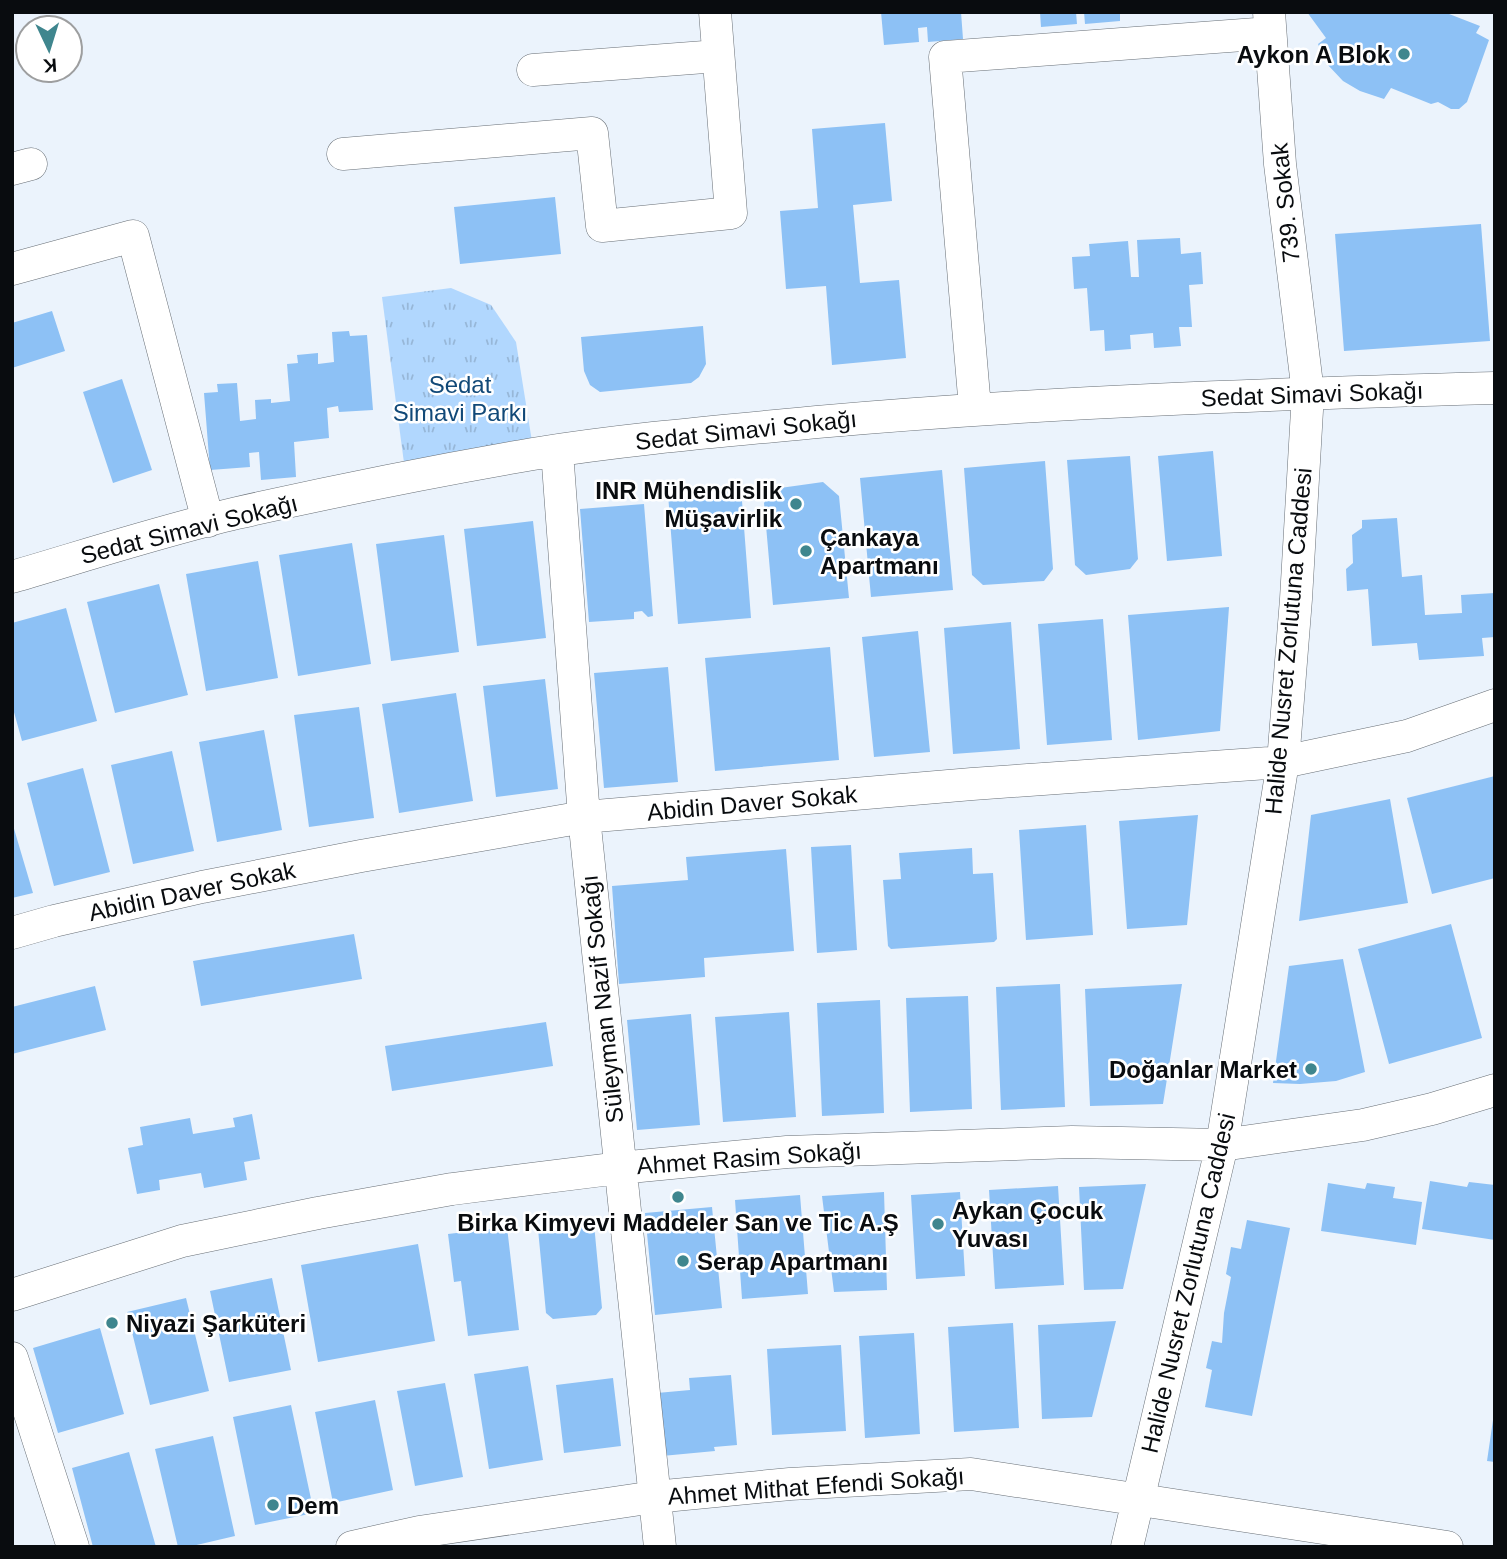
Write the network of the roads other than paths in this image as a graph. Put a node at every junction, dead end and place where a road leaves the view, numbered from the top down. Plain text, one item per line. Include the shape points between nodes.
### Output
1 (715, 12) edge
2 (1270, 23) edge
3 (718, 56) junction
4 (533, 70) dead end
5 (343, 154) dead end
6 (12, 269) edge
7 (1495, 388) edge
8 (1308, 393) junction
9 (975, 408) junction
10 (557, 451) junction
11 (208, 521) junction
12 (12, 577) edge
13 (1495, 705) edge
14 (1283, 762) junction
15 (584, 817) junction
16 (12, 933) edge
17 (1495, 1090) edge
18 (1222, 1145) junction
19 (619, 1168) junction
20 (12, 1295) edge
21 (12, 1358) edge
22 (654, 1497) junction
23 (1138, 1499) junction
24 (73, 1547) edge
25 (352, 1547) edge
26 (660, 1547) edge
27 (1127, 1547) edge
28 (1447, 1547) edge

1 - 3 street
2 - 8 street, 739. Sokak via 1280,164
2 - 9 street via 945,57
3 - 4 street
3 - 5 street via 731,213 602,226 592,133
6 - 11 street via 133,236
7 - 8 street, Sedat Simavi Sokağı
8 - 9 street, Sedat Simavi Sokağı
8 - 14 street, Halide Nusret Zorlutuna Caddesi
9 - 10 street, Sedat Simavi Sokağı
10 - 11 street, Sedat Simavi Sokağı
10 - 15 street, Süleyman Nazif Sokağı
11 - 12 street, Sedat Simavi Sokağı
13 - 14 street, Abidin Daver Sokak via 1407,736
14 - 15 street, Abidin Daver Sokak
14 - 18 street, Halide Nusret Zorlutuna Caddesi
15 - 16 street, Abidin Daver Sokak via 202,887
15 - 19 street, Süleyman Nazif Sokağı
17 - 18 street, Ahmet Rasim Sokağı via 1363,1125
18 - 19 street, Ahmet Rasim Sokağı via 1072,1142 892,1147
18 - 23 street, Halide Nusret Zorlutuna Caddesi
19 - 20 street, Ahmet Rasim Sokağı via 452,1189 182,1241
19 - 22 street, Süleyman Nazif Sokağı
21 - 24 street
22 - 23 street, Ahmet Mithat Efendi Sokağı via 971,1474
22 - 25 street, Ahmet Mithat Efendi Sokağı via 419,1532
22 - 26 street, Süleyman Nazif Sokağı
23 - 27 street, Halide Nusret Zorlutuna Caddesi
23 - 28 street, Ahmet Mithat Efendi Sokağı

